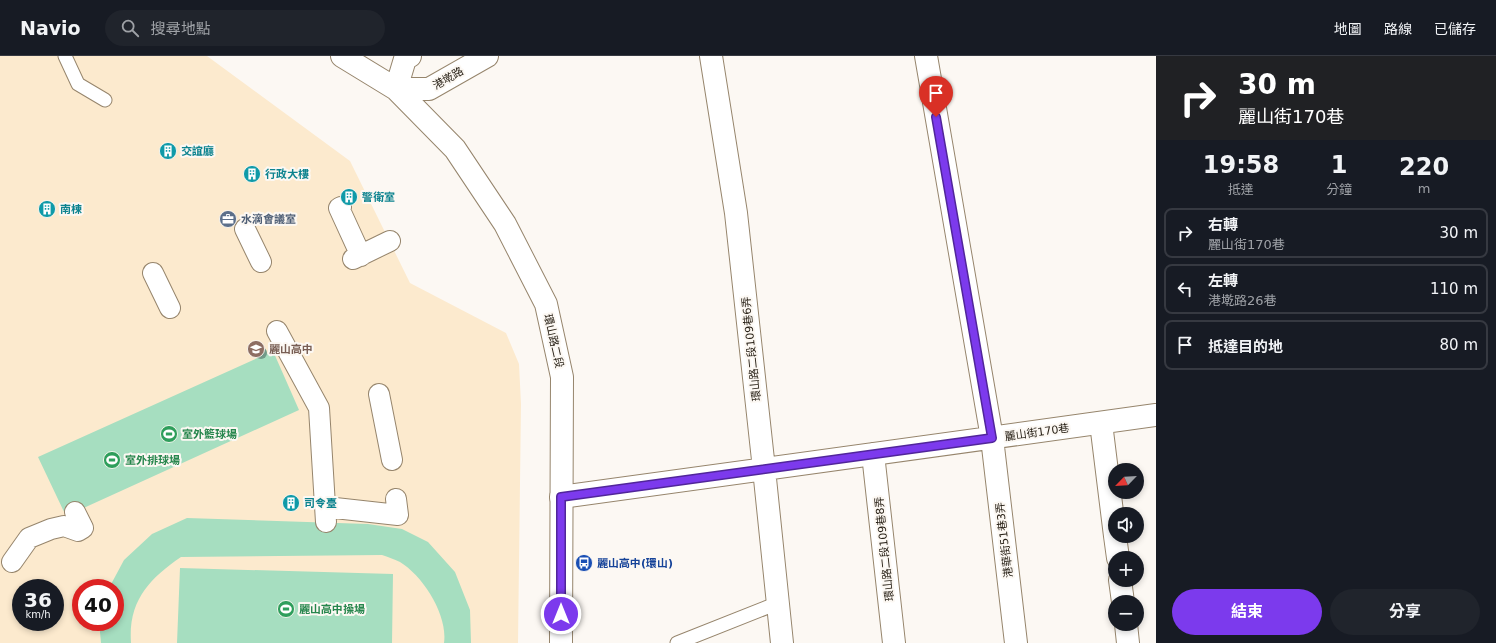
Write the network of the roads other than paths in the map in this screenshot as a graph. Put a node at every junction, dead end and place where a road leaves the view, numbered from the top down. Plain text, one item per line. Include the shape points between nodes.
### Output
1 (65, 56) edge
2 (342, 56) edge
3 (410, 56) edge
4 (486, 56) edge
5 (711, 56) edge
6 (926, 56) edge
7 (396, 89) junction
8 (105, 100) dead end
9 (341, 206) dead end
10 (245, 229) dead end
11 (390, 241) dead end
12 (261, 262) dead end
13 (153, 273) dead end
14 (170, 308) dead end
15 (277, 331) dead end
16 (379, 394) dead end
17 (1156, 415) edge
18 (1101, 423) junction
19 (992, 438) junction
20 (873, 454) junction
21 (392, 460) dead end
22 (764, 469) junction
23 (561, 497) junction
24 (396, 499) dead end
25 (1111, 507) edge
26 (75, 512) dead end
27 (13, 562) edge
28 (778, 603) junction
29 (1127, 631) edge
30 (561, 643) edge
31 (677, 643) edge
32 (782, 643) edge
33 (894, 643) edge
34 (1016, 643) edge
35 (1128, 643) edge

1 - 8 lane via 78,84
2 - 7 street, 環山路二段
3 - 7 street via 405,59
4 - 7 street, 港墘路 via 429,89
5 - 22 street, 環山路二段109巷6弄 via 736,213
6 - 19 street, 港華街51巷3弄
7 - 23 street, 環山路二段 via 455,149 505,224 546,304 562,377
9 - 11 street via 339,208 357,258
10 - 12 street
13 - 14 street
15 - 24 street via 319,408 326,515 398,515
16 - 21 street
17 - 18 street, 麗山街170巷
18 - 19 street, 麗山街170巷
18 - 25 street
19 - 20 street, 麗山街170巷
19 - 34 street, 港華街51巷3弄
20 - 22 street, 麗山街170巷
20 - 33 street, 環山路二段109巷8弄
22 - 23 street, 麗山街170巷
22 - 28 street, 環山路二段109巷6弄
23 - 30 street, 環山路二段
26 - 27 street via 82,528 78,531 64,526 29,538
28 - 31 lane
28 - 32 street, 環山路二段109巷6弄
29 - 35 street

